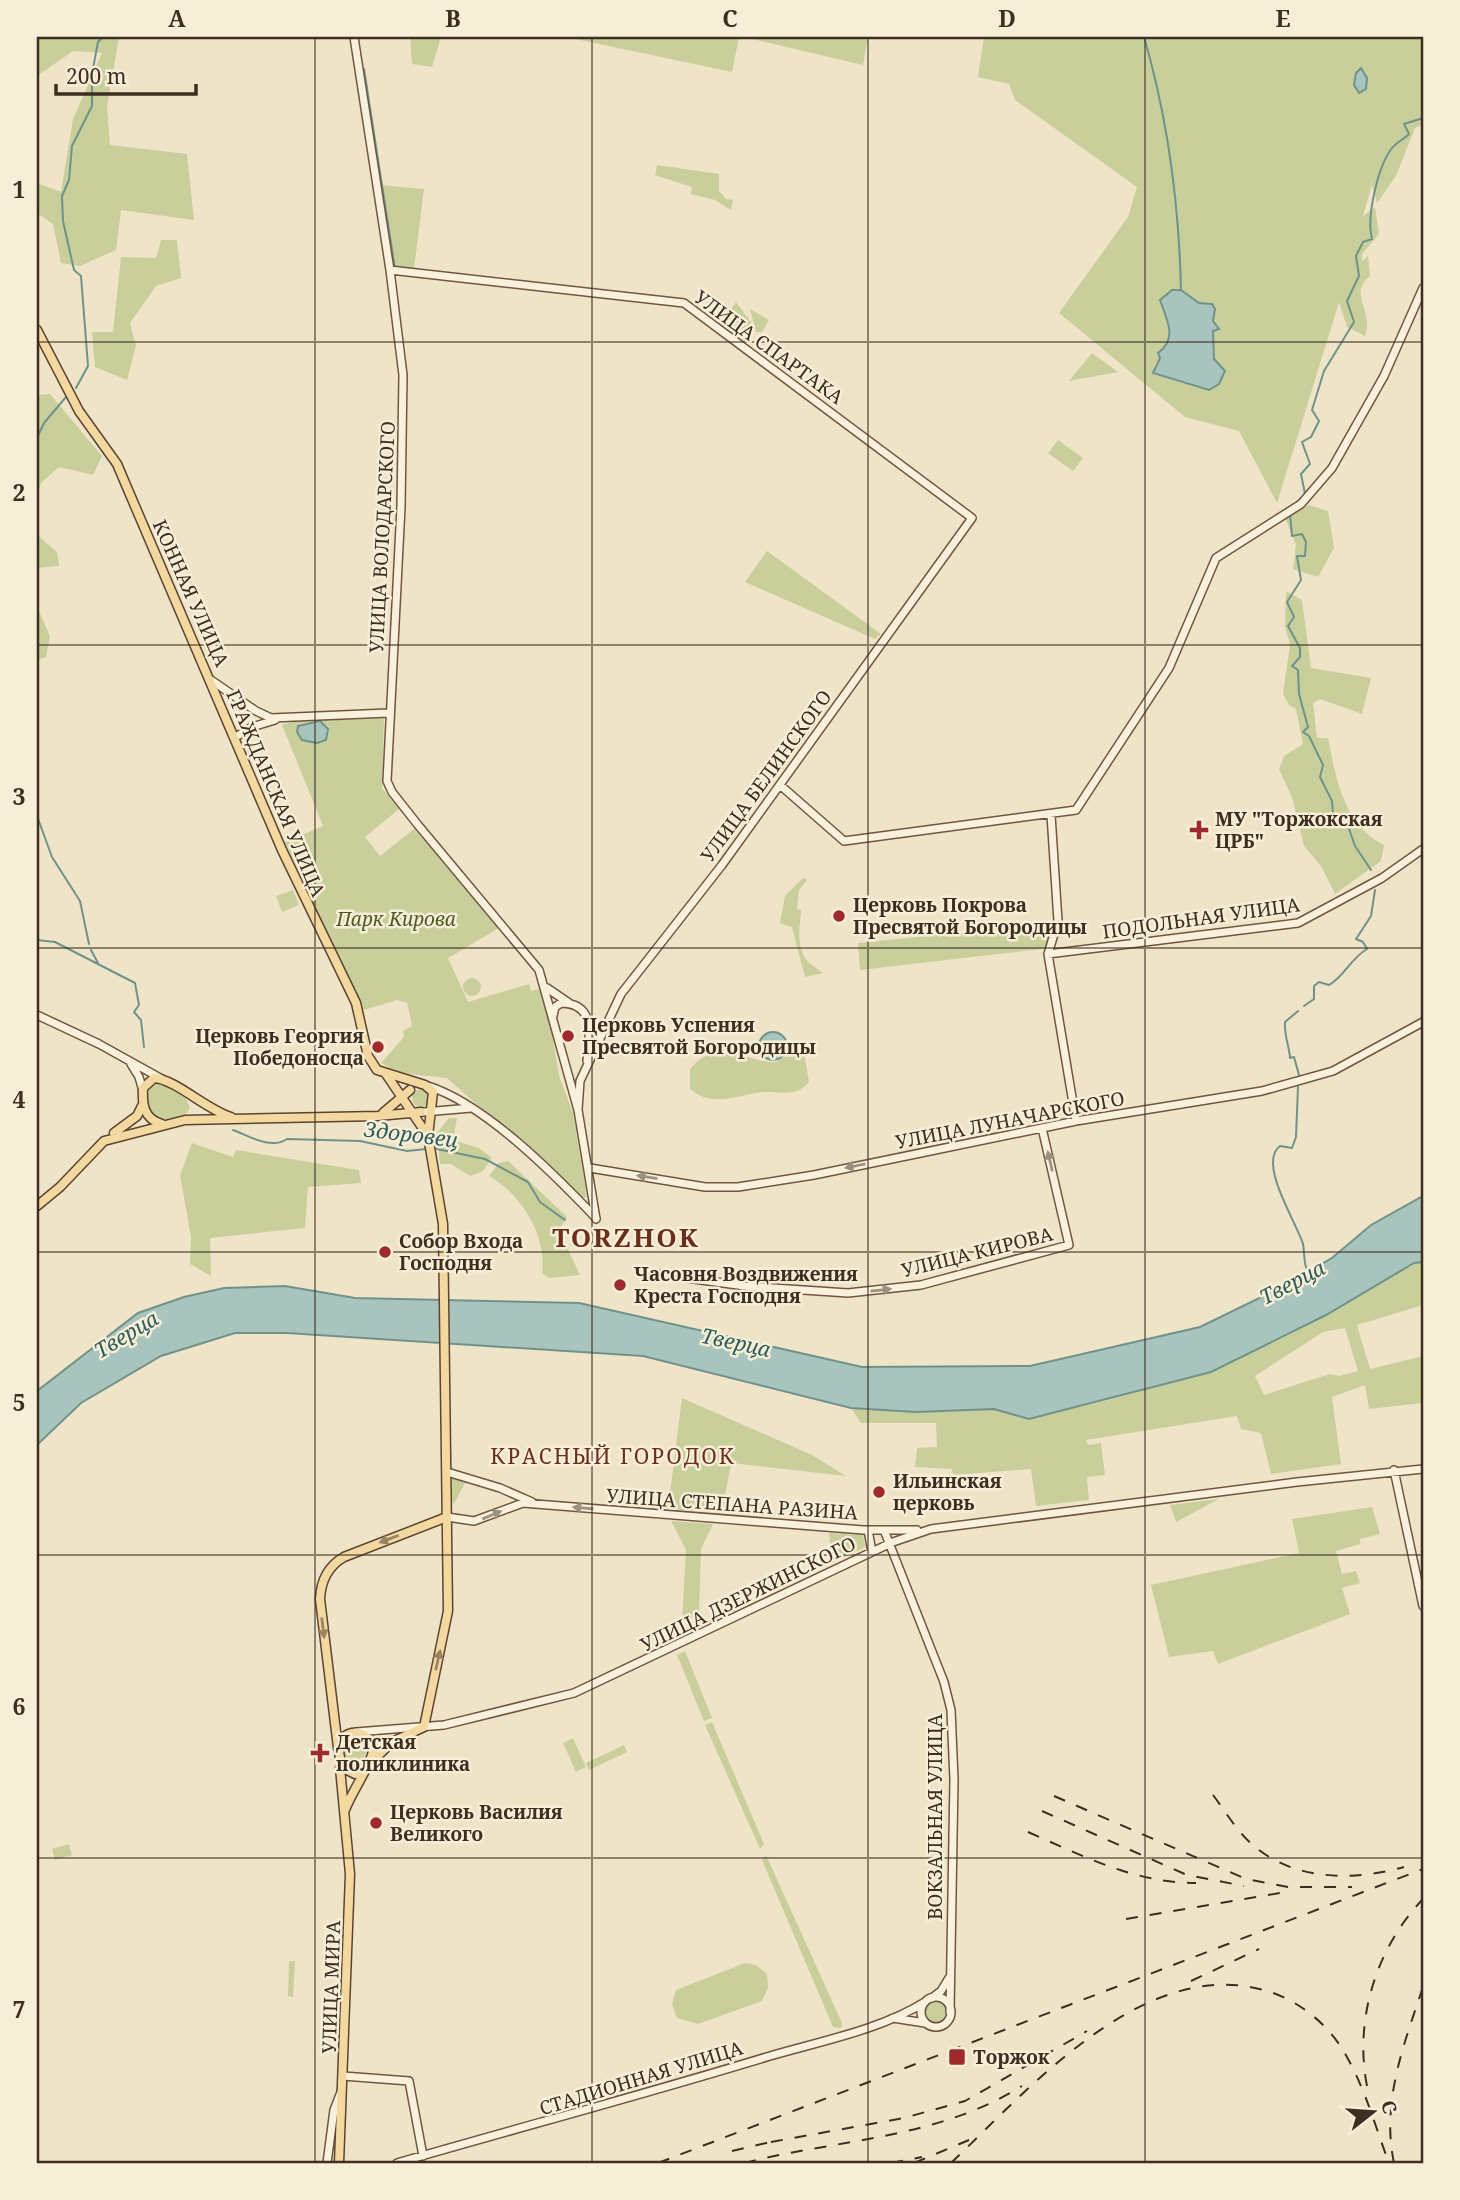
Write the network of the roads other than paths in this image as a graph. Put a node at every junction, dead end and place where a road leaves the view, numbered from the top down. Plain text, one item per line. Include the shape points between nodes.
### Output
1 (354, 37) edge
2 (390, 270) junction
3 (1423, 288) edge
4 (37, 330) edge
5 (972, 517) joint
6 (211, 680) junction
7 (388, 713) junction
8 (279, 719) junction
9 (234, 738) junction
10 (780, 785) junction
11 (1051, 815) junction
12 (1423, 849) edge
13 (1048, 954) junction
14 (545, 987) junction
15 (569, 1003) junction
16 (37, 1015) edge
17 (553, 1017) junction
18 (1423, 1022) edge
19 (128, 1060) junction
20 (586, 1069) junction
21 (566, 1070) junction
22 (380, 1071) junction
23 (163, 1079) junction
24 (425, 1085) junction
25 (143, 1093) junction
26 (144, 1104) junction
27 (192, 1105) junction
28 (418, 1107) junction
29 (475, 1109) junction
30 (446, 1110) junction
31 (578, 1110) junction
32 (393, 1115) junction
33 (377, 1116) junction
34 (244, 1118) junction
35 (185, 1120) junction
36 (1076, 1121) junction
37 (163, 1124) junction
38 (1042, 1128) junction
39 (428, 1131) junction
40 (104, 1141) junction
41 (590, 1168) junction
42 (37, 1206) edge
43 (643, 1272) dead end
44 (1423, 1469) edge
45 (1394, 1470) junction
46 (447, 1472) junction
47 (536, 1504) junction
48 (447, 1517) junction
49 (868, 1530) junction
50 (884, 1530) junction
51 (927, 1530) junction
52 (888, 1544) junction
53 (872, 1552) junction
54 (333, 1564) joint
55 (1423, 1606) edge
56 (424, 1727) junction
57 (356, 1732) junction
58 (339, 1756) junction
59 (366, 1767) junction
60 (345, 1810) junction
61 (950, 1974) junction
62 (928, 2000) junction
63 (950, 2012) junction
64 (893, 2018) junction
65 (925, 2023) junction
66 (343, 2076) junction
67 (342, 2088) junction
68 (424, 2156) junction
69 (327, 2163) edge
70 (338, 2163) edge
71 (397, 2163) edge

1 - 2 street, УЛИЦА ВОЛОДАРСКОГО
2 - 5 street, УЛИЦА СПАРТАКА via 684,303
2 - 7 street, УЛИЦА ВОЛОДАРСКОГО via 403,375 403,420
3 - 11 street via 1384,376 1345,448 1311,495 1216,558 1169,668 1073,812
4 - 6 main road, КОННАЯ УЛИЦА via 79,411 108,448
5 - 10 street, УЛИЦА БЕЛИНСКОГО
6 - 8 street, КОННАЯ УЛИЦА via 256,711
6 - 9 main road, ГРАЖДАНСКАЯ УЛИЦА
7 - 8 street, КОННАЯ УЛИЦА
7 - 14 street, УЛИЦА ВОЛОДАРСКОГО via 387,779 391,790 515,939 539,970
8 - 9 street, КОННАЯ УЛИЦА
9 - 22 main road, ГРАЖДАНСКАЯ УЛИЦА via 306,904 356,1003 365,1049
10 - 11 street via 844,841
10 - 20 street, УЛИЦА БЕЛИНСКОГО via 631,979
11 - 13 street via 1058,921
12 - 13 street, ПОДОЛЬНАЯ УЛИЦА via 1371,884 1298,923
13 - 36 street
14 - 15 street, УЛИЦА ВОЛОДАРСКОГО
14 - 17 street, УЛИЦА ВОЛОДАРСКОГО
15 - 17 street via 556,1006
15 - 20 street, УЛИЦА ВОЛОДАРСКОГО via 582,1010 590,1023
16 - 19 street
17 - 21 street, УЛИЦА ВОЛОДАРСКОГО
18 - 36 street, УЛИЦА ЛУНАЧАРСКОГО via 1333,1071 1262,1091
19 - 23 street
19 - 25 street
20 - 21 street via 576,1074
20 - 31 street via 578,1091
21 - 31 street, УЛИЦА ВОЛОДАРСКОГО
22 - 24 main road
22 - 28 main road, ГРАЖДАНСКАЯ УЛИЦА
23 - 25 main road via 150,1080
23 - 27 main road
24 - 28 main road via 433,1093
24 - 28 main road via 411,1090
24 - 29 street
25 - 26 main road
26 - 37 main road via 148,1116
26 - 40 main road via 138,1116
27 - 34 main road
27 - 35 main road
28 - 30 street
28 - 32 main road
28 - 33 main road
28 - 39 main road
28 - 39 main road
29 - 30 street
29 - 41 street, УЛИЦА ВОЛОДАРСКОГО via 596,1219
30 - 39 street
31 - 41 street, УЛИЦА ВОЛОДАРСКОГО
32 - 33 main road
32 - 39 main road via 410,1118
33 - 34 main road
34 - 35 main road
35 - 37 main road
36 - 38 street, УЛИЦА ЛУНАЧАРСКОГО
37 - 40 main road
38 -> 41 street, УЛИЦА ЛУНАЧАРСКОГО via 738,1186 705,1187
43 -> 38 street, УЛИЦА КИРОВА via 745,1286 848,1293 921,1285 1069,1245
39 - 46 main road via 441,1205
40 - 42 main road
44 - 45 street, УЛИЦА ДЗЕРЖИНСКОГО
45 - 51 street, УЛИЦА ДЗЕРЖИНСКОГО
45 - 55 street
46 - 47 street, УЛИЦА СТЕПАНА РАЗИНА
46 - 48 main road
48 -> 47 street, УЛИЦА СТЕПАНА РАЗИНА via 474,1521 512,1506
49 -> 47 street, УЛИЦА СТЕПАНА РАЗИНА
48 -> 54 main road, УЛИЦА СТЕПАНА РАЗИНА
56 -> 48 main road via 448,1614
49 - 50 street, УЛИЦА СТЕПАНА РАЗИНА
49 - 53 street
50 - 51 street, УЛИЦА СТЕПАНА РАЗИНА
50 - 52 street, ВОКЗАЛЬНАЯ УЛИЦА
51 - 52 street, УЛИЦА ДЗЕРЖИНСКОГО
52 - 53 street, УЛИЦА ДЗЕРЖИНСКОГО
52 - 61 street, ВОКЗАЛЬНАЯ УЛИЦА via 951,1710
53 - 56 street, УЛИЦА ДЗЕРЖИНСКОГО via 581,1690
54 -> 58 main road, УЛИЦА МИРА via 320,1599
56 - 57 street, УЛИЦА ДЗЕРЖИНСКОГО
56 - 59 main road via 393,1742
57 - 58 main road via 342,1741
57 - 59 main road via 372,1745
58 - 59 main road via 350,1774
58 - 60 main road, УЛИЦА МИРА
59 - 60 main road, УЛИЦА МИРА
60 - 66 main road, УЛИЦА МИРА via 350,1874
61 - 62 street via 942,1991
61 - 63 street, ВОКЗАЛЬНАЯ УЛИЦА
62 - 63 street via 945,2001
62 - 64 street, СТАДИОННАЯ УЛИЦА
62 - 65 street via 921,2011
63 - 65 street via 941,2026
64 - 65 street, СТАДИОННАЯ УЛИЦА
64 - 68 street, СТАДИОННАЯ УЛИЦА via 600,2108
66 - 67 main road, УЛИЦА МИРА
66 - 68 street via 409,2081
67 - 69 street, УЛИЦА МИРА via 334,2110
67 - 70 main road
68 - 71 street, СТАДИОННАЯ УЛИЦА

